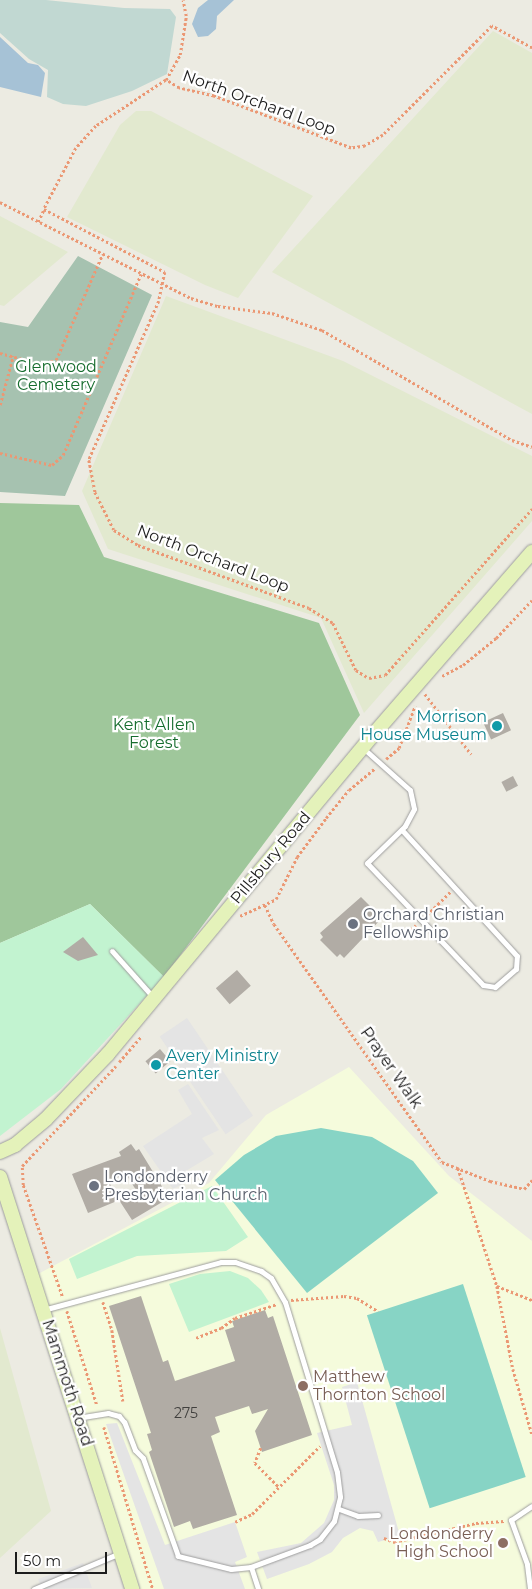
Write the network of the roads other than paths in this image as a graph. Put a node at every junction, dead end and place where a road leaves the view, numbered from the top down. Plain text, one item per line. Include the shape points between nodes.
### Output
1 (532, 552) edge
2 (362, 748) junction
3 (402, 830) junction
4 (112, 951) dead end
5 (155, 999) junction
6 (0, 1152) edge
7 (0, 1177) edge
8 (42, 1310) junction
9 (78, 1418) junction
10 (532, 1506) edge
11 (338, 1509) junction
12 (378, 1516) dead end
13 (120, 1553) junction
14 (251, 1567) junction
15 (34, 1589) edge
16 (132, 1589) edge
17 (258, 1589) edge
18 (530, 1589) edge

1 - 2 street, Pillsbury Road via 420,691
2 - 3 lane via 410,790 414,809
2 - 5 street, Pillsbury Road
3 - 3 lane via 367,863 483,985 495,987 516,969 517,956
4 - 5 lane
5 - 6 street, Pillsbury Road via 69,1096 25,1137
7 - 8 street, Mammoth Road
8 - 9 street, Mammoth Road
8 - 11 lane via 206,1264 235,1262 249,1265 271,1278 285,1302 327,1439 340,1484
9 - 13 street, Mammoth Road
9 - 14 lane via 108,1413 119,1416 124,1422 135,1450 142,1458 178,1556 231,1568
10 - 18 lane via 511,1520 528,1564
11 - 12 lane via 358,1516
11 - 14 lane via 331,1526 320,1538
13 - 15 lane
13 - 16 street, Mammoth Road
14 - 17 lane

